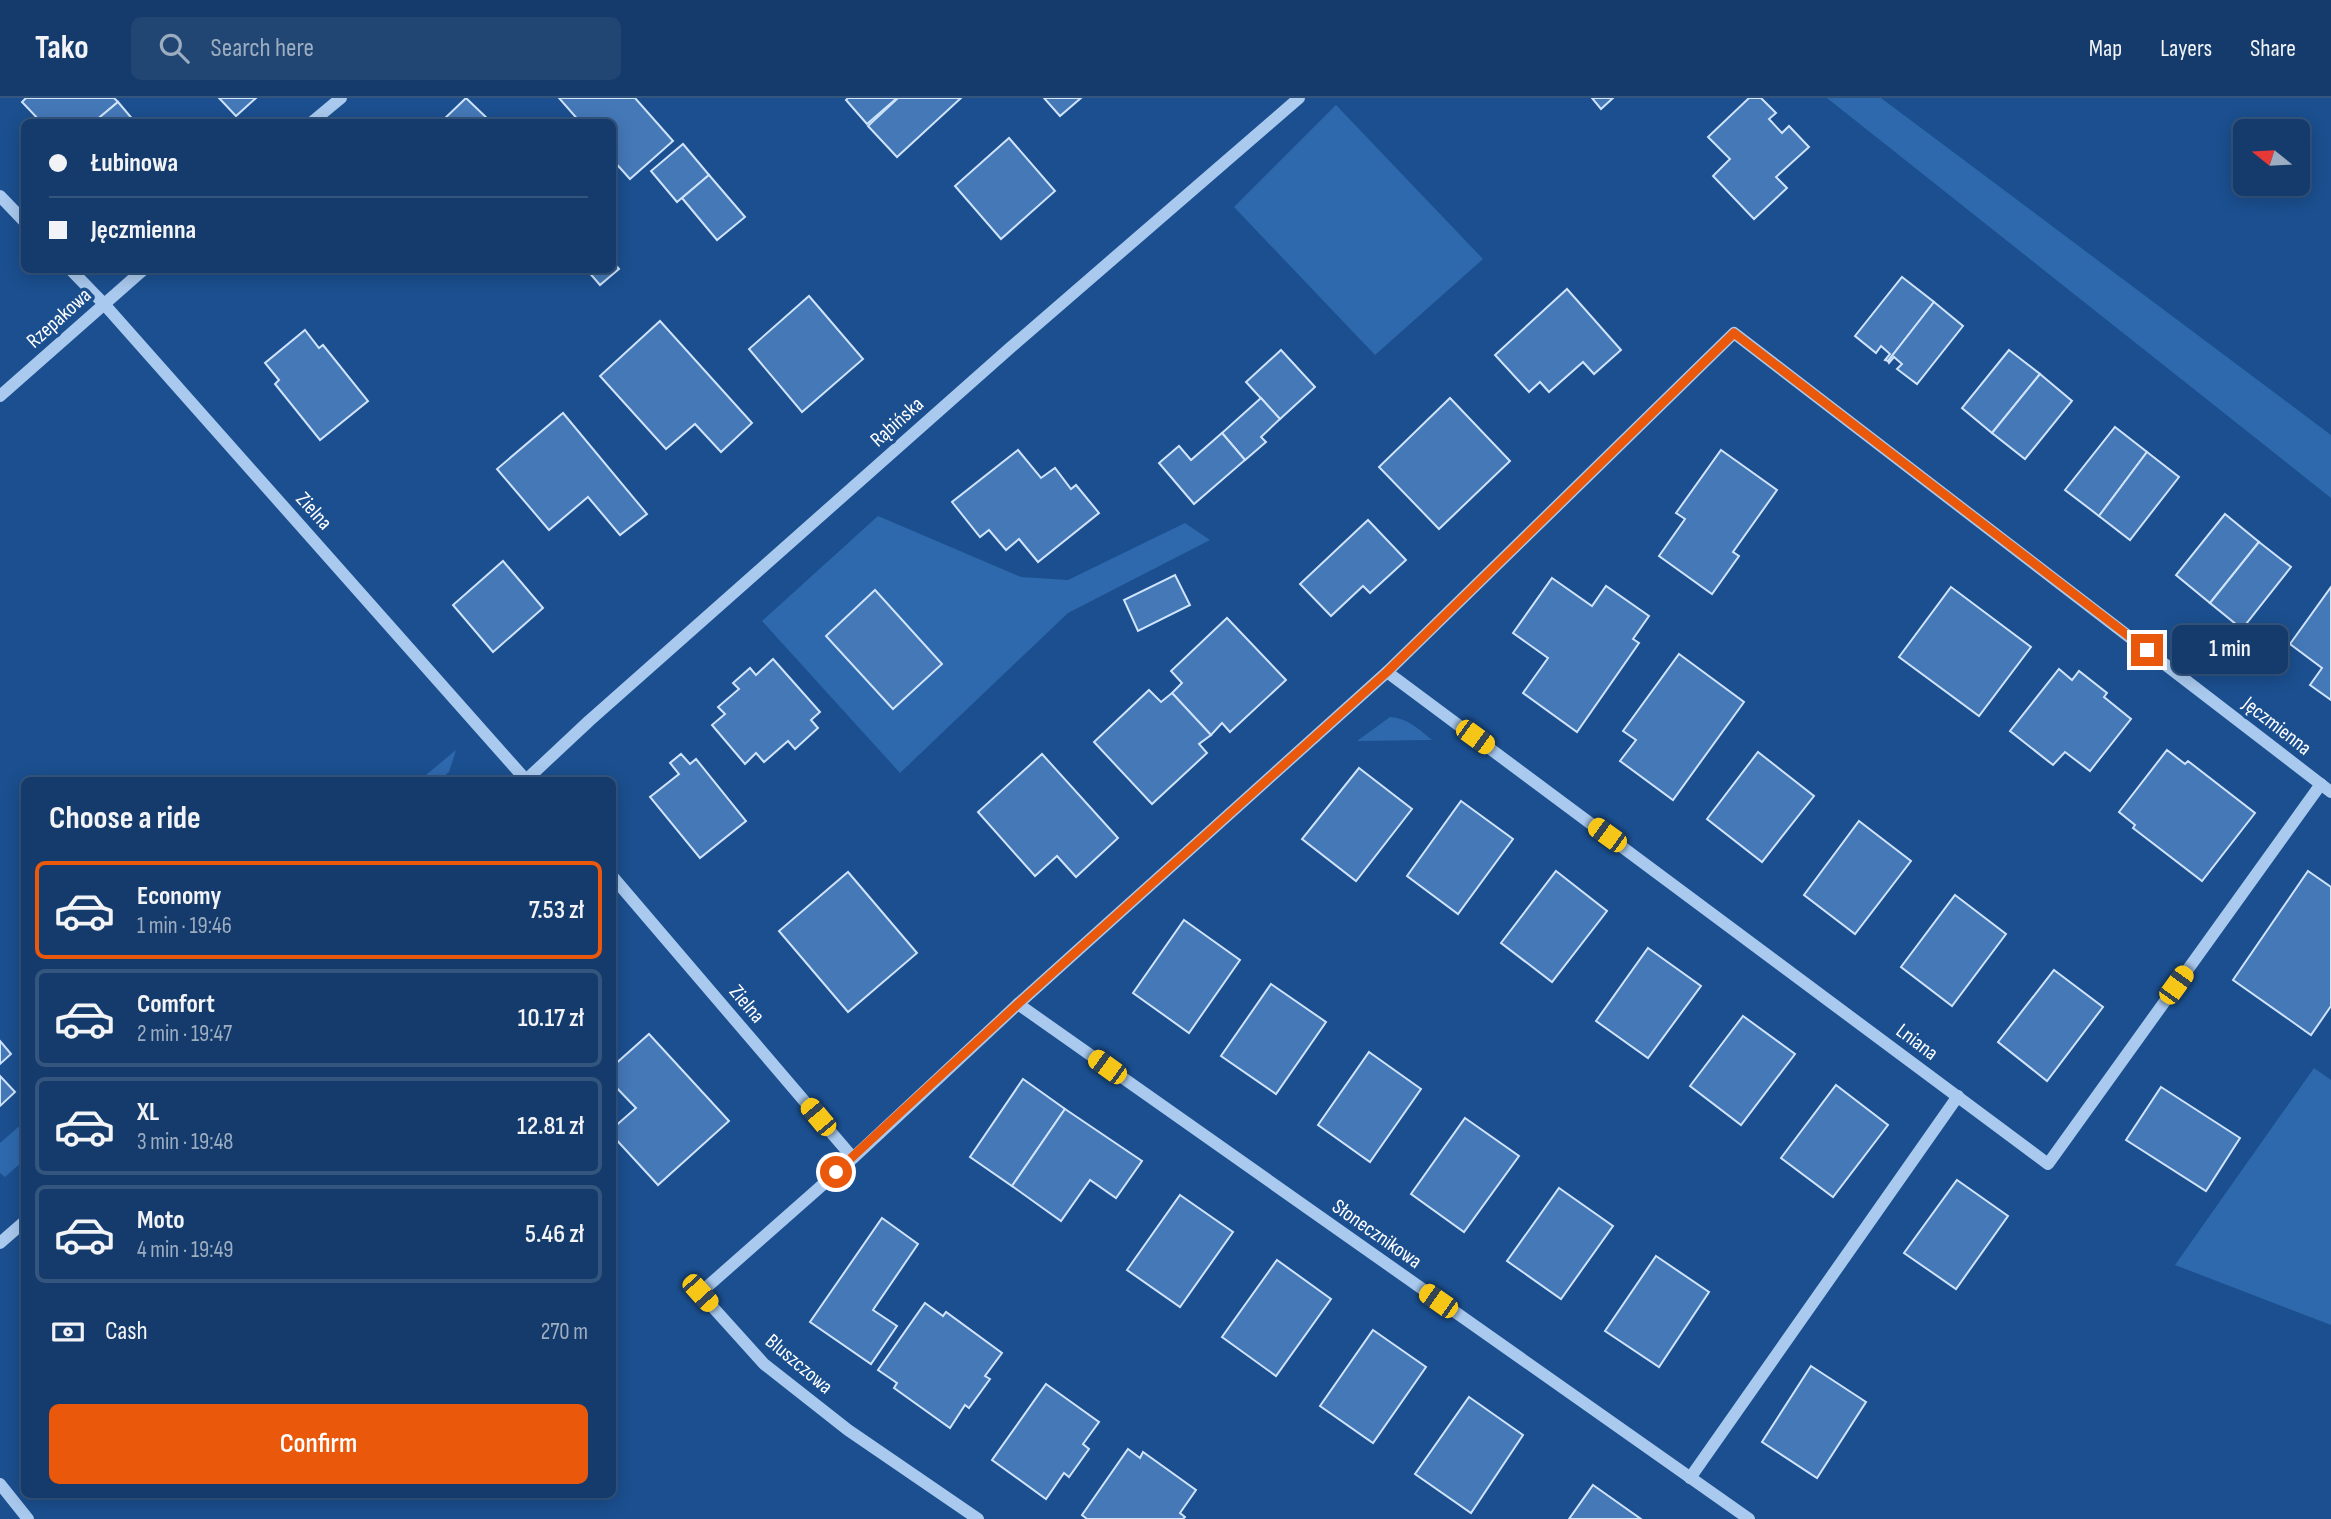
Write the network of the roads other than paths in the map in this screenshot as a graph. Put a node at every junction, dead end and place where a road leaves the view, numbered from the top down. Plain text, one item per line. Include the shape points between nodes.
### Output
1 (341, 98) edge
2 (1299, 98) edge
3 (316, 119) edge
4 (0, 196) edge
5 (21, 218) edge
6 (74, 273) edge
7 (140, 273) edge
8 (104, 304) junction
9 (0, 396) edge
10 (1387, 672) junction
11 (523, 777) edge
12 (529, 777) edge
13 (2326, 788) edge
14 (616, 881) edge
15 (1018, 1004) junction
16 (1958, 1096) junction
17 (853, 1158) junction
18 (21, 1225) edge
19 (0, 1243) edge
20 (1690, 1478) junction
21 (0, 1484) edge
22 (27, 1519) edge
23 (978, 1519) edge
24 (1749, 1519) edge

1 - 3 street
2 - 12 street, Rąbińska via 1000,357
4 - 5 street
6 - 8 street, Zielna
7 - 8 street, Rzepakowa
8 - 9 street, Rzepakowa
8 - 11 street, Zielna
10 - 13 street, Jęczmienna via 1734,333
10 - 15 street
10 - 16 street, Lniana
13 - 16 street, Lniana via 2048,1164
14 - 17 street, Zielna
15 - 17 street
15 - 20 street, Słonecznikowa
16 - 20 street
17 - 23 street, Bluszczowa via 700,1293 764,1364 848,1430
18 - 19 street
20 - 24 street, Słonecznikowa
21 - 22 street

